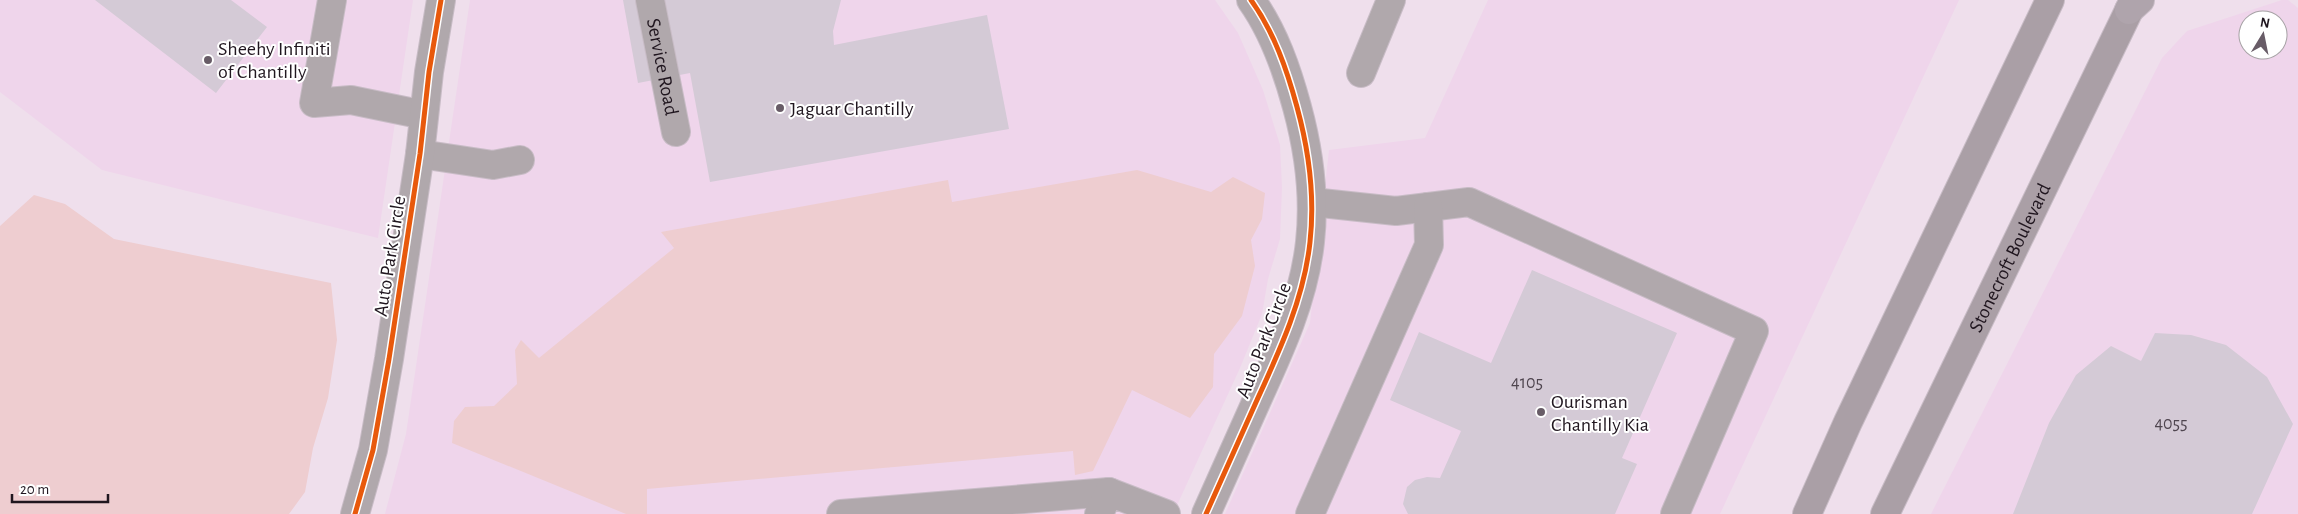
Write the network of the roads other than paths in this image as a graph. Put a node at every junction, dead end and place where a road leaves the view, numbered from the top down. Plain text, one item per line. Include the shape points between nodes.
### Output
1 (332, 0) edge
2 (441, 0) edge
3 (650, 0) edge
4 (1251, 0) edge
5 (1391, 0) edge
6 (2050, 0) edge
7 (2134, 3) edge
8 (1361, 74) dead end
9 (424, 115) junction
10 (676, 132) dead end
11 (420, 154) junction
12 (520, 160) dead end
13 (1312, 202) junction
14 (1428, 207) junction
15 (1104, 503) edge
16 (355, 514) edge
17 (841, 514) edge
18 (1166, 514) edge
19 (1206, 514) edge
20 (1310, 514) edge
21 (1675, 514) edge
22 (1807, 514) edge
23 (1885, 514) edge

1 - 9 street via 314,103 351,100
2 - 9 street, Auto Park Circle
3 - 10 street, Service Road
4 - 13 street, Auto Park Circle via 1286,64 1304,133
5 - 8 street
6 - 22 main road
7 - 23 main road, Stonecroft Boulevard
9 - 11 street, Auto Park Circle
11 - 12 street via 493,165
11 - 16 street, Auto Park Circle via 373,450
13 - 14 street via 1396,211
13 - 19 street, Auto Park Circle via 1310,243 1291,320
14 - 20 street via 1429,245
14 - 21 street via 1469,202 1754,331
15 - 17 street
15 - 18 street

